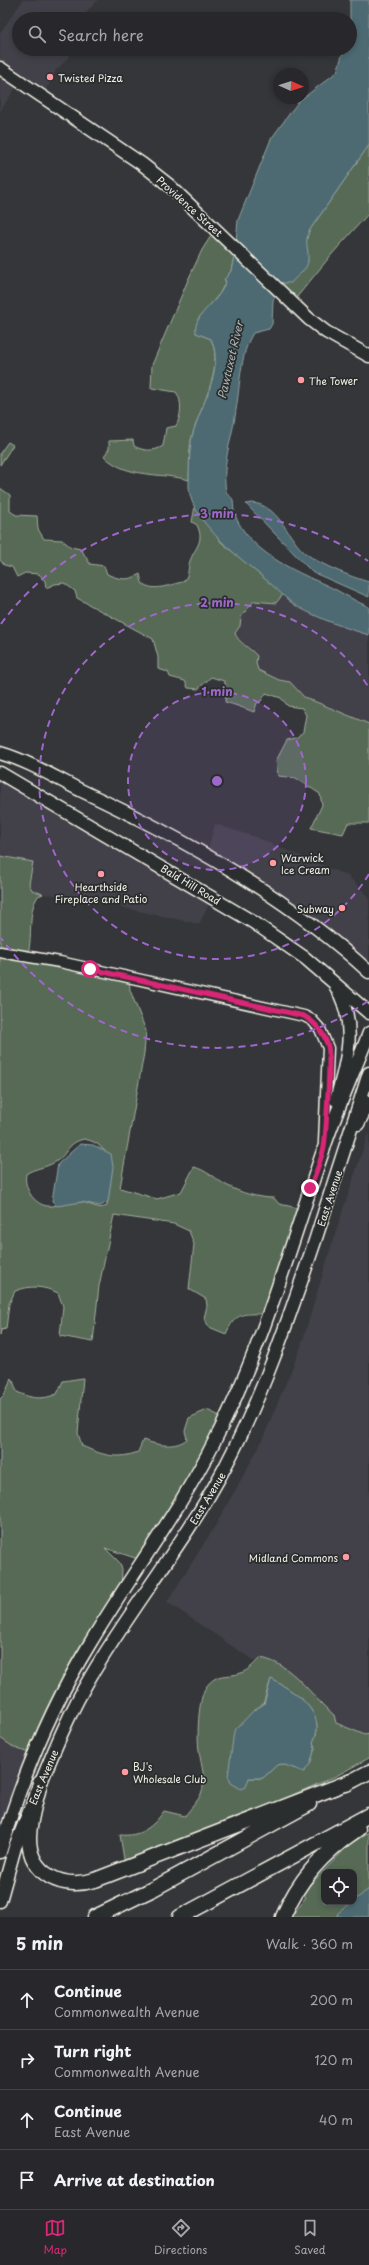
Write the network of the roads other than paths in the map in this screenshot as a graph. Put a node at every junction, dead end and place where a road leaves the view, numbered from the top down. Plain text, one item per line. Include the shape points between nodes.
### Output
1 (0, 68) edge
2 (369, 356) edge
3 (0, 753) edge
4 (0, 773) edge
5 (0, 952) edge
6 (369, 972) edge
7 (333, 982) junction
8 (369, 1013) edge
9 (369, 1033) edge
10 (369, 1073) edge
11 (369, 1102) edge
12 (345, 1146) junction
13 (324, 1148) junction
14 (369, 1772) edge
15 (354, 1780) junction
16 (40, 1783) junction
17 (369, 1814) edge
18 (369, 1822) edge
19 (3, 1838) edge
20 (0, 1852) edge
21 (0, 1901) edge
22 (95, 1917) edge
23 (180, 1917) edge
24 (283, 1917) edge

1 - 2 main road, Providence Street via 142,164 170,186 326,332
3 - 6 main road via 100,799 226,868 301,918
4 - 7 main road, Bald Hill Road via 253,922 305,958
5 - 13 street via 37,957 304,1016 312,1020 320,1029 328,1048
7 - 8 main road, Bald Hill Road
7 - 13 main road via 344,1005 349,1023 350,1042
9 - 13 main road, East Avenue
10 - 12 main road, East Avenue
11 - 12 main road
12 - 16 main road, East Avenue via 298,1295 267,1376 225,1467 173,1553 91,1675
13 - 19 main road, East Avenue via 249,1365 215,1440 167,1524 74,1670 39,1743
14 - 15 highway
15 - 16 highway via 95,1880 72,1884 47,1875 36,1863 31,1852 31,1821
15 - 22 highway via 153,1889
16 - 21 main road, East Avenue via 15,1847
17 - 23 highway
18 - 24 highway via 344,1838 318,1863 297,1890
19 - 20 main road, East Avenue

